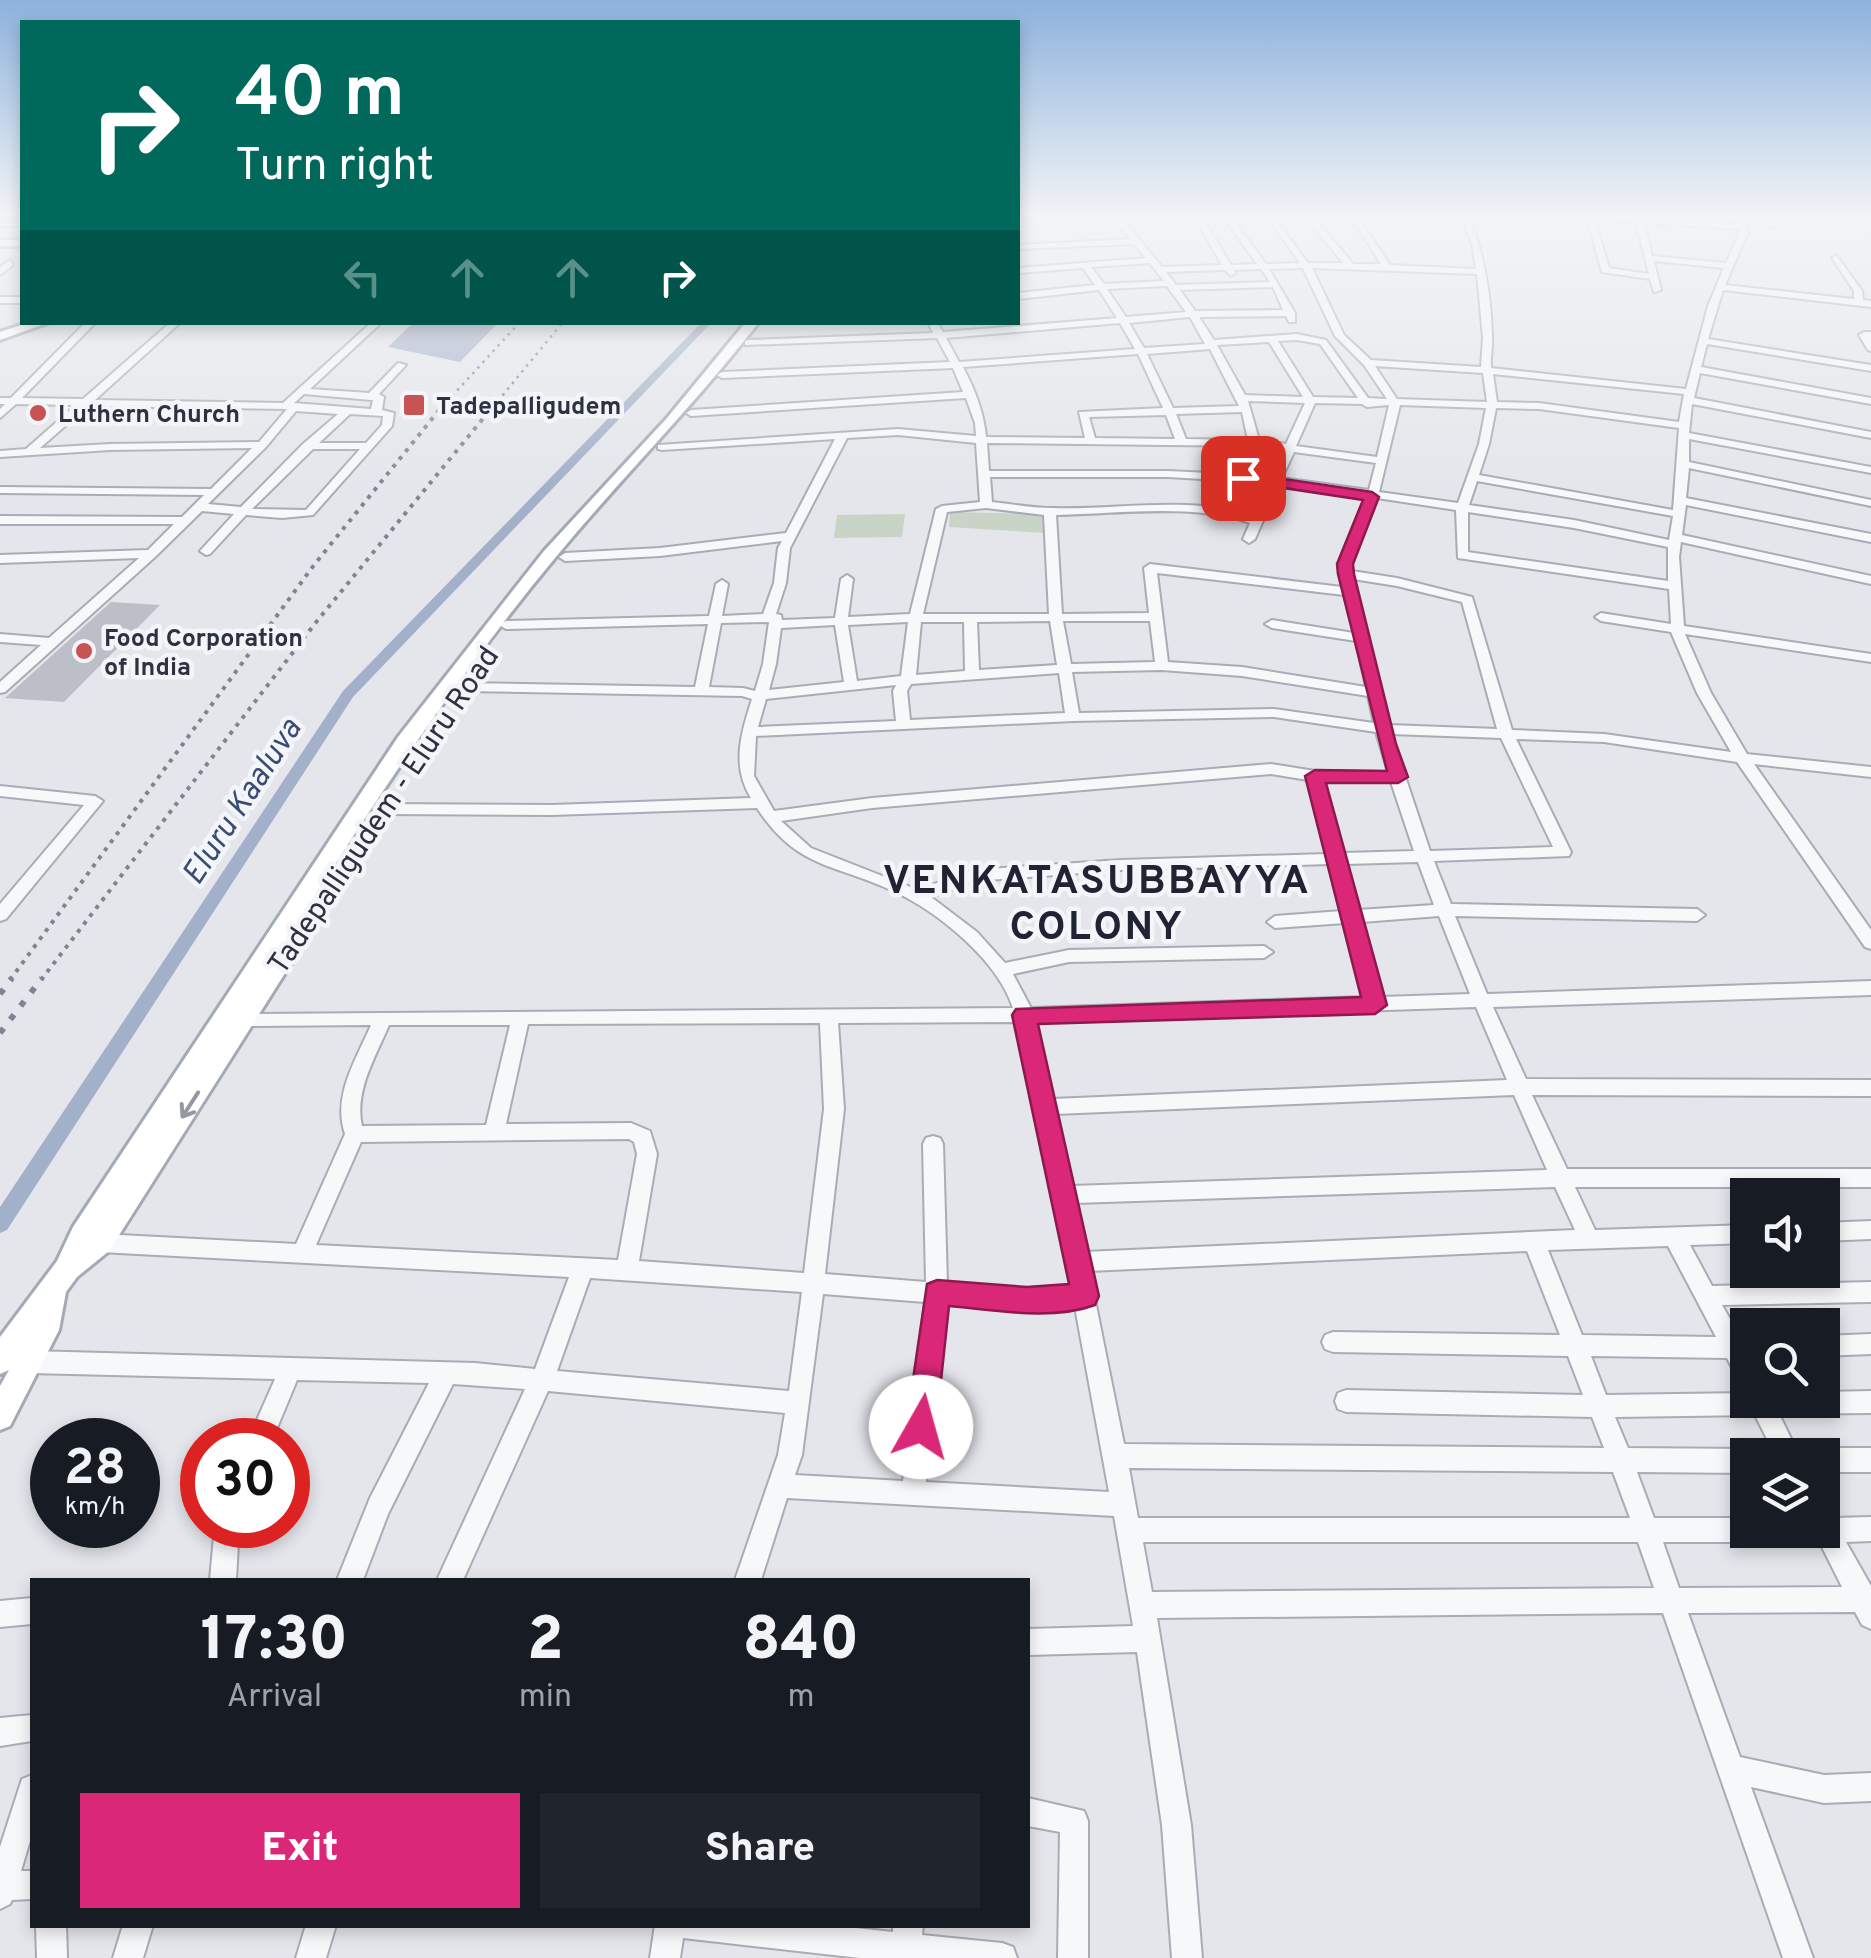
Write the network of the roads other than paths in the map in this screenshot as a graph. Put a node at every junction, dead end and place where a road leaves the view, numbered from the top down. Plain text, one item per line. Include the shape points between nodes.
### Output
1 (1113, 306) edge
2 (1186, 306) edge
3 (1287, 306) edge
4 (1326, 306) edge
5 (1485, 306) edge
6 (1714, 306) edge
7 (1290, 313) junction
8 (1192, 314) junction
9 (1123, 322) junction
10 (33, 325) edge
11 (89, 325) edge
12 (174, 325) edge
13 (375, 325) edge
14 (860, 325) edge
15 (934, 325) edge
16 (984, 327) edge
17 (1, 334) edge
18 (940, 334) junction
19 (1871, 335) edge
20 (746, 336) edge
21 (1297, 337) junction
22 (862, 340) junction
23 (1272, 340) junction
24 (1703, 342) junction
25 (1210, 345) junction
26 (1871, 348) edge
27 (1140, 349) junction
28 (1368, 364) junction
29 (401, 365) dead end
30 (956, 365) junction
31 (1871, 368) edge
32 (1696, 369) junction
33 (1487, 371) junction
34 (722, 374) junction
35 (302, 391) junction
36 (971, 395) junction
37 (372, 396) junction
38 (1689, 396) junction
39 (912, 398) junction
40 (14, 401) junction
41 (88, 401) junction
42 (1311, 401) junction
43 (1871, 401) edge
44 (0, 402) edge
45 (1244, 403) junction
46 (1395, 403) junction
47 (1367, 404) junction
48 (291, 406) junction
49 (1492, 406) junction
50 (1170, 409) junction
51 (347, 411) junction
52 (376, 412) junction
53 (691, 413) junction
54 (0, 415) edge
55 (1684, 430) junction
56 (924, 434) junction
57 (843, 435) junction
58 (1871, 435) edge
59 (984, 440) junction
60 (1091, 441) junction
61 (1181, 441) junction
62 (1254, 443) junction
63 (262, 445) junction
64 (307, 446) junction
65 (368, 446) junction
66 (662, 446) junction
67 (1289, 448) junction
68 (29, 452) junction
69 (0, 454) edge
70 (1382, 461) junction
71 (1683, 464) junction
72 (1871, 470) edge
73 (986, 474) junction
74 (1473, 477) junction
75 (1275, 480) junction
76 (0, 490) edge
77 (214, 492) junction
78 (1372, 497) junction
79 (1871, 502) edge
80 (986, 505) junction
81 (199, 507) junction
82 (1680, 507) junction
83 (243, 510) junction
84 (1462, 510) junction
85 (1050, 512) junction
86 (0, 520) edge
87 (185, 521) junction
88 (1257, 521) junction
89 (790, 536) junction
90 (1871, 538) edge
91 (1249, 539) dead end
92 (1675, 541) junction
93 (206, 551) dead end
94 (151, 554) junction
95 (565, 557) junction
96 (0, 559) edge
97 (848, 579) dead end
98 (1871, 580) edge
99 (1348, 583) junction
100 (722, 584) dead end
101 (1675, 586) junction
102 (1056, 616) junction
103 (1156, 617) junction
104 (1601, 617) dead end
105 (918, 618) junction
106 (970, 618) junction
107 (716, 620) junction
108 (772, 621) junction
109 (841, 622) junction
110 (1272, 624) dead end
111 (506, 626) junction
112 (1678, 628) junction
113 (0, 638) edge
114 (1362, 638) junction
115 (52, 642) junction
116 (1866, 658) edge
117 (1162, 666) junction
118 (1062, 670) junction
119 (1871, 673) edge
120 (972, 677) junction
121 (904, 682) junction
122 (850, 684) junction
123 (463, 687) junction
124 (0, 689) edge
125 (701, 692) junction
126 (1375, 693) junction
127 (757, 696) junction
128 (1072, 717) junction
129 (902, 724) junction
130 (1384, 729) junction
131 (752, 732) junction
132 (1506, 734) junction
133 (1742, 758) junction
134 (1871, 772) edge
135 (1315, 776) junction
136 (1398, 777) junction
137 (0, 791) edge
138 (380, 809) junction
139 (766, 810) junction
140 (1426, 857) junction
141 (1338, 860) junction
142 (914, 897) junction
143 (1447, 910) junction
144 (0, 915) edge
145 (1697, 915) dead end
146 (1350, 918) junction
147 (1275, 922) dead end
148 (1871, 943) edge
149 (1264, 952) dead end
150 (1002, 970) junction
151 (1871, 988) edge
152 (1484, 1002) junction
153 (1375, 1005) junction
154 (1024, 1015) junction
155 (829, 1017) junction
156 (520, 1018) junction
157 (246, 1019) junction
158 (383, 1019) junction
159 (1520, 1087) junction
160 (1871, 1088) edge
161 (1042, 1107) junction
162 (355, 1134) junction
163 (494, 1134) junction
164 (933, 1144) dead end
165 (1562, 1178) junction
166 (1871, 1178) edge
167 (1064, 1194) junction
168 (1871, 1230) edge
169 (1840, 1231) edge
170 (1730, 1234) edge
171 (1674, 1236) junction
172 (1589, 1238) junction
173 (1534, 1241) junction
174 (100, 1243) junction
175 (302, 1253) junction
176 (1078, 1262) junction
177 (582, 1268) junction
178 (626, 1270) junction
179 (814, 1283) junction
180 (52, 1288) junction
181 (937, 1292) junction
182 (1871, 1292) edge
183 (1086, 1296) junction
184 (1708, 1296) junction
185 (1730, 1331) edge
186 (1333, 1342) dead end
187 (1871, 1344) edge
188 (1840, 1345) edge
189 (1576, 1348) junction
190 (1730, 1348) edge
191 (14, 1361) edge
192 (289, 1372) junction
193 (446, 1374) junction
194 (542, 1379) junction
195 (1346, 1400) dead end
196 (1840, 1402) edge
197 (1871, 1402) edge
198 (798, 1403) junction
199 (1730, 1403) edge
200 (1600, 1406) junction
201 (0, 1416) edge
202 (269, 1418) edge
203 (1117, 1456) junction
204 (1840, 1460) edge
205 (1871, 1460) edge
206 (1730, 1461) edge
207 (1622, 1462) junction
208 (780, 1486) junction
209 (913, 1494) junction
210 (1128, 1518) junction
211 (1840, 1528) edge
212 (1871, 1529) edge
213 (1730, 1531) edge
214 (1648, 1532) junction
215 (225, 1548) edge
216 (1836, 1548) edge
217 (223, 1578) edge
218 (351, 1578) edge
219 (451, 1578) edge
220 (749, 1578) edge
221 (1672, 1599) junction
222 (1142, 1605) junction
223 (1868, 1605) edge
224 (30, 1612) edge
225 (0, 1614) edge
226 (1149, 1639) junction
227 (1030, 1642) edge
228 (30, 1728) edge
229 (0, 1732) edge
230 (1734, 1769) junction
231 (1871, 1786) edge
232 (30, 1795) edge
233 (1030, 1812) edge
234 (30, 1885) edge
235 (1, 1889) edge
236 (51, 1928) edge
237 (137, 1928) edge
238 (320, 1928) edge
239 (669, 1928) edge
240 (748, 1928) edge
241 (907, 1936) edge
242 (52, 1958) edge
243 (128, 1958) edge
244 (311, 1958) edge
245 (664, 1958) edge
246 (1002, 1958) edge
247 (1073, 1958) edge
248 (1187, 1958) edge
249 (1798, 1958) edge

1 - 9 street
2 - 8 street
3 - 7 street
4 - 28 street via 1340,336
5 - 33 street
6 - 24 street
7 - 8 street
7 - 21 street
8 - 9 street
8 - 25 street
9 - 16 street
9 - 27 street
10 - 17 main road
11 - 40 street
12 - 41 street
13 - 35 street
14 - 22 street
15 - 18 street
16 - 18 street
18 - 22 street
18 - 30 street
19 - 26 street via 1864,334
20 - 22 street
20 - 34 main road, Tadepalligudem - Eluru Road
20 - 180 main road, Tadepalligudem - Eluru Road via 516,596 405,741
21 - 23 street
21 - 47 street via 1323,342
23 - 25 street
23 - 42 street
24 - 31 street
24 - 32 street
25 - 27 street
25 - 45 street
27 - 30 street
27 - 50 street
28 - 33 street
28 - 46 street
29 - 37 street
30 - 34 street
30 - 36 street
32 - 38 street
32 - 43 street
33 - 38 street
33 - 49 street
34 - 53 main road, Tadepalligudem - Eluru Road
35 - 37 street
35 - 48 street
36 - 39 street
36 - 59 street
37 - 52 street via 379,397
38 - 55 street
38 - 58 street
39 - 53 street
39 - 56 street
40 - 41 street
40 - 44 street
40 - 54 street
41 - 48 street
41 - 68 street
42 - 45 street
42 - 47 street
42 - 67 street
45 - 50 street
45 - 62 street
46 - 47 street
46 - 49 street
46 - 70 street
48 - 51 street
48 - 63 street
49 - 55 street via 1579,410
49 - 74 street
50 - 60 street via 1083,414
50 - 61 street
51 - 52 street
51 - 64 street
52 - 65 street via 390,413 388,424
53 - 66 main road, Tadepalligudem - Eluru Road
55 - 71 street
55 - 72 street
56 - 57 street
56 - 59 street
57 - 66 street
57 - 89 street
59 - 60 street
59 - 73 street
60 - 61 street
61 - 62 street
62 - 67 street
63 - 68 street
63 - 77 street
64 - 65 street
64 - 83 street
65 - 83 street via 308,513
66 - 95 main road, Tadepalligudem - Eluru Road
67 - 70 street
67 - 75 street
68 - 69 street
70 - 78 street
71 - 79 street
71 - 82 street
73 - 75 street
73 - 80 street
74 - 82 street
74 - 84 street
75 - 78 street
75 - 88 street
76 - 77 street
77 - 81 street
78 - 84 street
78 - 99 street via 1345,564
80 - 85 street
80 - 105 street via 942,509
81 - 83 street
81 - 87 street
82 - 90 street
82 - 92 street
83 - 93 street
84 - 92 street
84 - 101 street via 1462,554
85 - 88 street via 1190,509
85 - 102 street
86 - 87 street
87 - 94 street
88 - 91 street
89 - 95 street
89 - 108 street
92 - 98 street
92 - 101 street
94 - 96 street
94 - 115 street
95 - 111 main road, Tadepalligudem - Eluru Road
97 - 109 street
99 - 103 street via 1150,568
99 - 114 street
99 - 132 street via 1397,582 1468,600
100 - 107 street
101 - 112 street
102 - 103 street
102 - 106 street
102 - 118 street
103 - 117 street
104 - 112 street
105 - 106 street
105 - 109 street
105 - 121 street
106 - 120 street
107 - 108 street
107 - 111 street
107 - 125 street
108 - 109 street
108 - 127 street
109 - 122 street
110 - 114 street
111 - 123 main road, Tadepalligudem - Eluru Road
112 - 116 street
112 - 133 street
113 - 115 street
114 - 126 street
115 - 124 street
116 - 119 street
117 - 118 street
117 - 126 street
118 - 120 street
118 - 128 street
120 - 121 street
121 - 122 street
121 - 129 street
122 - 127 street
123 - 125 street
123 - 138 main road, Tadepalligudem - Eluru Road
125 - 127 street
126 - 130 street
127 - 131 street
128 - 129 street
128 - 130 street via 1274,713
129 - 131 street
130 - 132 street
130 - 136 street
131 - 139 street via 747,778
132 - 133 street via 1604,738
132 - 140 street via 1562,852
133 - 134 street
133 - 148 street
135 - 136 street
135 - 139 street via 1270,769
135 - 141 street
136 - 140 street
137 - 144 street via 95,801
138 - 139 street
138 - 157 main road, Tadepalligudem - Eluru Road
139 - 142 street via 808,856
140 - 141 street
140 - 143 street
141 - 142 street via 973,876
141 - 146 street
142 - 150 street via 968,935
143 - 145 street
143 - 146 street
143 - 152 street
146 - 147 street
146 - 153 street
149 - 150 street via 1069,956
150 - 154 street
151 - 152 street
152 - 153 street
152 - 159 street
153 - 154 street
154 - 155 street
154 - 161 street
155 - 156 street
155 - 179 street via 834,1109
156 - 158 street
156 - 163 street
157 - 158 street
157 -> 174 main road, Tadepalligudem - Eluru Road
158 - 162 street via 352,1098 348,1122
159 - 160 street
159 - 161 street
159 - 165 street
161 - 167 street
162 - 163 street
162 - 175 street
163 - 178 street via 643,1137 647,1154
164 - 181 street
165 - 166 street
165 - 167 street
165 - 172 street
167 - 176 street
168 - 169 street
170 - 171 street
171 - 172 street
171 - 184 street
172 - 173 street
173 - 176 street
173 - 189 street
174 - 175 street
174 - 180 main road, Tadepalligudem - Eluru Road
175 - 177 street
176 - 183 street
177 - 178 street
177 - 194 street
178 - 179 street
179 - 181 street
179 - 198 street
180 - 191 main road, Tadepalligudem - Eluru Road via 45,1330
181 - 183 street via 1027,1300
181 - 209 street
182 - 184 street
183 - 203 street
184 - 185 street
186 - 189 street
187 - 188 street
189 - 190 street
189 - 200 street
191 - 192 street
191 - 201 main road, Tadepalligudem - Eluru Road
192 - 193 street
192 - 202 street
193 - 194 street
193 - 218 street
194 - 198 street
194 - 219 street
195 - 200 street
196 - 197 street
198 - 208 street
199 - 200 street
200 - 207 street
203 - 207 street
203 - 210 street
204 - 205 street
206 - 207 street
207 - 214 street
208 - 209 street
208 - 220 street
209 - 210 street
210 - 214 street
210 - 222 street
211 - 212 street
213 - 214 street
214 - 221 street
215 - 217 street
216 - 223 street
221 - 222 street
221 - 223 street
221 - 230 street
222 - 226 street
224 - 225 street
226 - 227 street
226 - 248 street via 1172,1767
228 - 229 street
230 - 231 street via 1824,1789
230 - 249 street
232 - 235 street
233 - 247 street via 1074,1821
234 - 235 street
236 - 242 street
237 - 243 street
238 - 244 street
239 - 245 street
240 - 241 street
241 - 246 street

